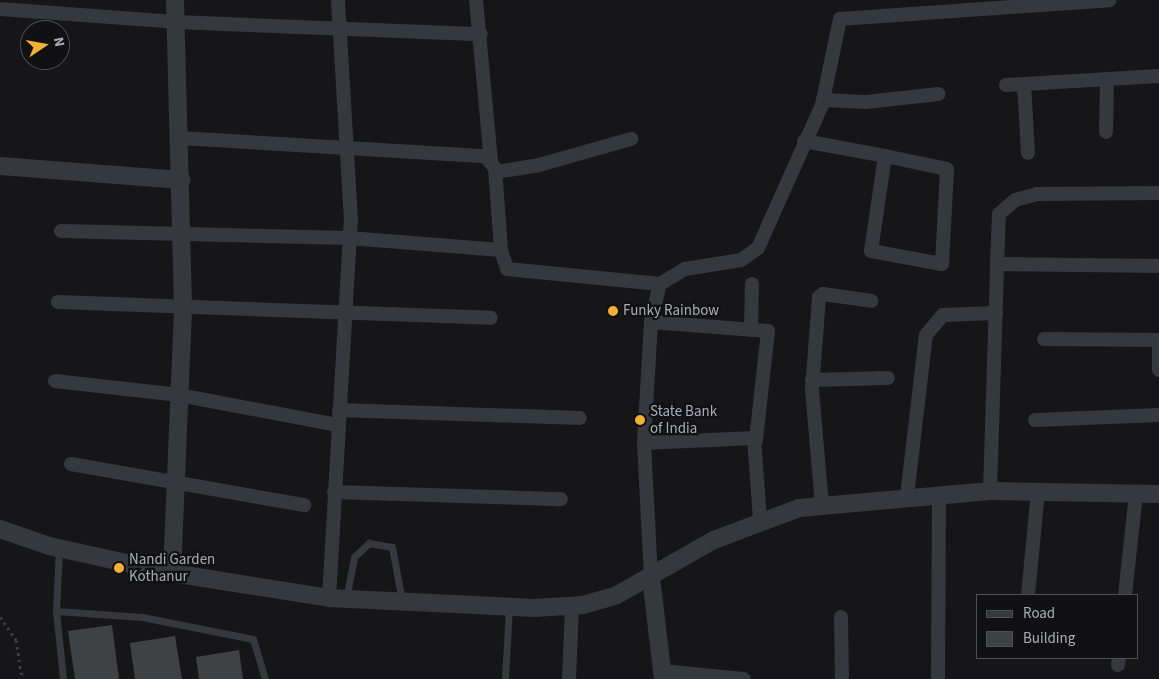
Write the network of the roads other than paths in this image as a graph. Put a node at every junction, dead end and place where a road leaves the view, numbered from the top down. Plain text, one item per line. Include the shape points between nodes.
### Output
1 (175, 0) edge
2 (338, 0) edge
3 (476, 0) edge
4 (1109, 0) edge
5 (0, 9) edge
6 (176, 22) junction
7 (339, 30) junction
8 (481, 34) junction
9 (1159, 76) edge
10 (1107, 80) junction
11 (1024, 84) junction
12 (1006, 85) dead end
13 (939, 94) dead end
14 (823, 100) junction
15 (1106, 132) dead end
16 (180, 138) junction
17 (631, 139) dead end
18 (804, 141) junction
19 (346, 148) junction
20 (1028, 153) dead end
21 (885, 156) junction
22 (0, 166) edge
23 (493, 166) junction
24 (181, 180) junction
25 (1159, 193) edge
26 (61, 231) dead end
27 (183, 235) junction
28 (349, 238) junction
29 (501, 250) junction
30 (996, 264) junction
31 (1159, 266) edge
32 (660, 284) junction
33 (752, 284) dead end
34 (872, 301) dead end
35 (58, 302) dead end
36 (182, 308) junction
37 (345, 309) junction
38 (996, 313) junction
39 (491, 318) dead end
40 (651, 322) junction
41 (751, 330) junction
42 (1044, 339) dead end
43 (1159, 340) edge
44 (1159, 345) edge
45 (1159, 370) edge
46 (888, 378) dead end
47 (812, 380) junction
48 (54, 381) dead end
49 (179, 395) junction
50 (339, 410) junction
51 (1159, 415) edge
52 (580, 418) dead end
53 (1035, 420) dead end
54 (338, 425) junction
55 (756, 440) junction
56 (644, 443) junction
57 (71, 464) dead end
58 (176, 480) junction
59 (990, 491) junction
60 (1038, 491) junction
61 (334, 492) junction
62 (1136, 493) junction
63 (938, 494) junction
64 (1159, 494) edge
65 (907, 496) junction
66 (561, 499) dead end
67 (304, 505) dead end
68 (822, 506) junction
69 (760, 520) junction
70 (0, 529) edge
71 (59, 547) junction
72 (172, 573) junction
73 (651, 577) junction
74 (1028, 594) edge
75 (1126, 594) edge
76 (337, 598) junction
77 (403, 603) junction
78 (572, 606) junction
79 (509, 608) junction
80 (56, 611) junction
81 (841, 618) dead end
82 (662, 675) edge
83 (63, 679) edge
84 (265, 679) edge
85 (505, 679) edge
86 (569, 679) edge
87 (744, 679) edge
88 (842, 679) edge
89 (938, 679) edge

1 - 6 street
2 - 7 street
3 - 8 street
4 - 14 street via 846,16 836,25
5 - 6 street
6 - 7 street
6 - 16 street
7 - 8 street
7 - 19 street
8 - 23 street
9 - 10 street
10 - 11 street
10 - 15 street
11 - 12 street
11 - 20 street
13 - 14 street via 866,102
14 - 18 street
16 - 19 street
16 - 24 street
17 - 23 street via 539,165
18 - 21 street
18 - 32 street via 752,256 685,269
19 - 23 street via 485,156
19 - 28 street
21 - 21 street via 871,251 942,264 949,172
22 - 24 street
23 - 29 street
24 - 27 street
25 - 30 street via 1037,194 1015,200 999,214
26 - 27 street
27 - 28 street
27 - 36 street
28 - 29 street
28 - 37 street
29 - 32 street via 507,269 517,274
30 - 31 street
30 - 38 street
32 - 40 street
33 - 41 street
34 - 47 street via 821,295
35 - 36 street
36 - 37 street
36 - 49 street
37 - 39 street
37 - 50 street
38 - 59 street
38 - 65 street via 943,315 926,335
40 - 41 street
40 - 56 street
41 - 55 street via 768,331
42 - 43 street
44 - 45 street
46 - 47 street
47 - 68 street
48 - 49 street
49 - 54 street
49 - 58 street
50 - 52 street
50 - 54 street
51 - 53 street
54 - 61 street
55 - 56 street
55 - 69 street
56 - 73 street
57 - 58 street
58 - 67 street
58 - 72 street
59 - 60 street
59 - 63 street
60 - 62 street
60 - 74 street
61 - 66 street
61 - 76 street
62 - 64 street
62 - 75 street
63 - 65 street
63 - 89 street
65 - 68 street
68 - 69 street
69 - 73 street
70 - 71 street
71 - 72 street
71 - 80 lane
72 - 76 street
73 - 78 street via 617,595
73 - 82 street
76 - 77 street
76 - 77 lane via 354,557 369,543 392,547
77 - 79 street
78 - 79 street
78 - 86 street
79 - 85 lane
80 - 83 lane
80 - 84 lane via 142,617 253,639
81 - 88 street
82 - 87 street

